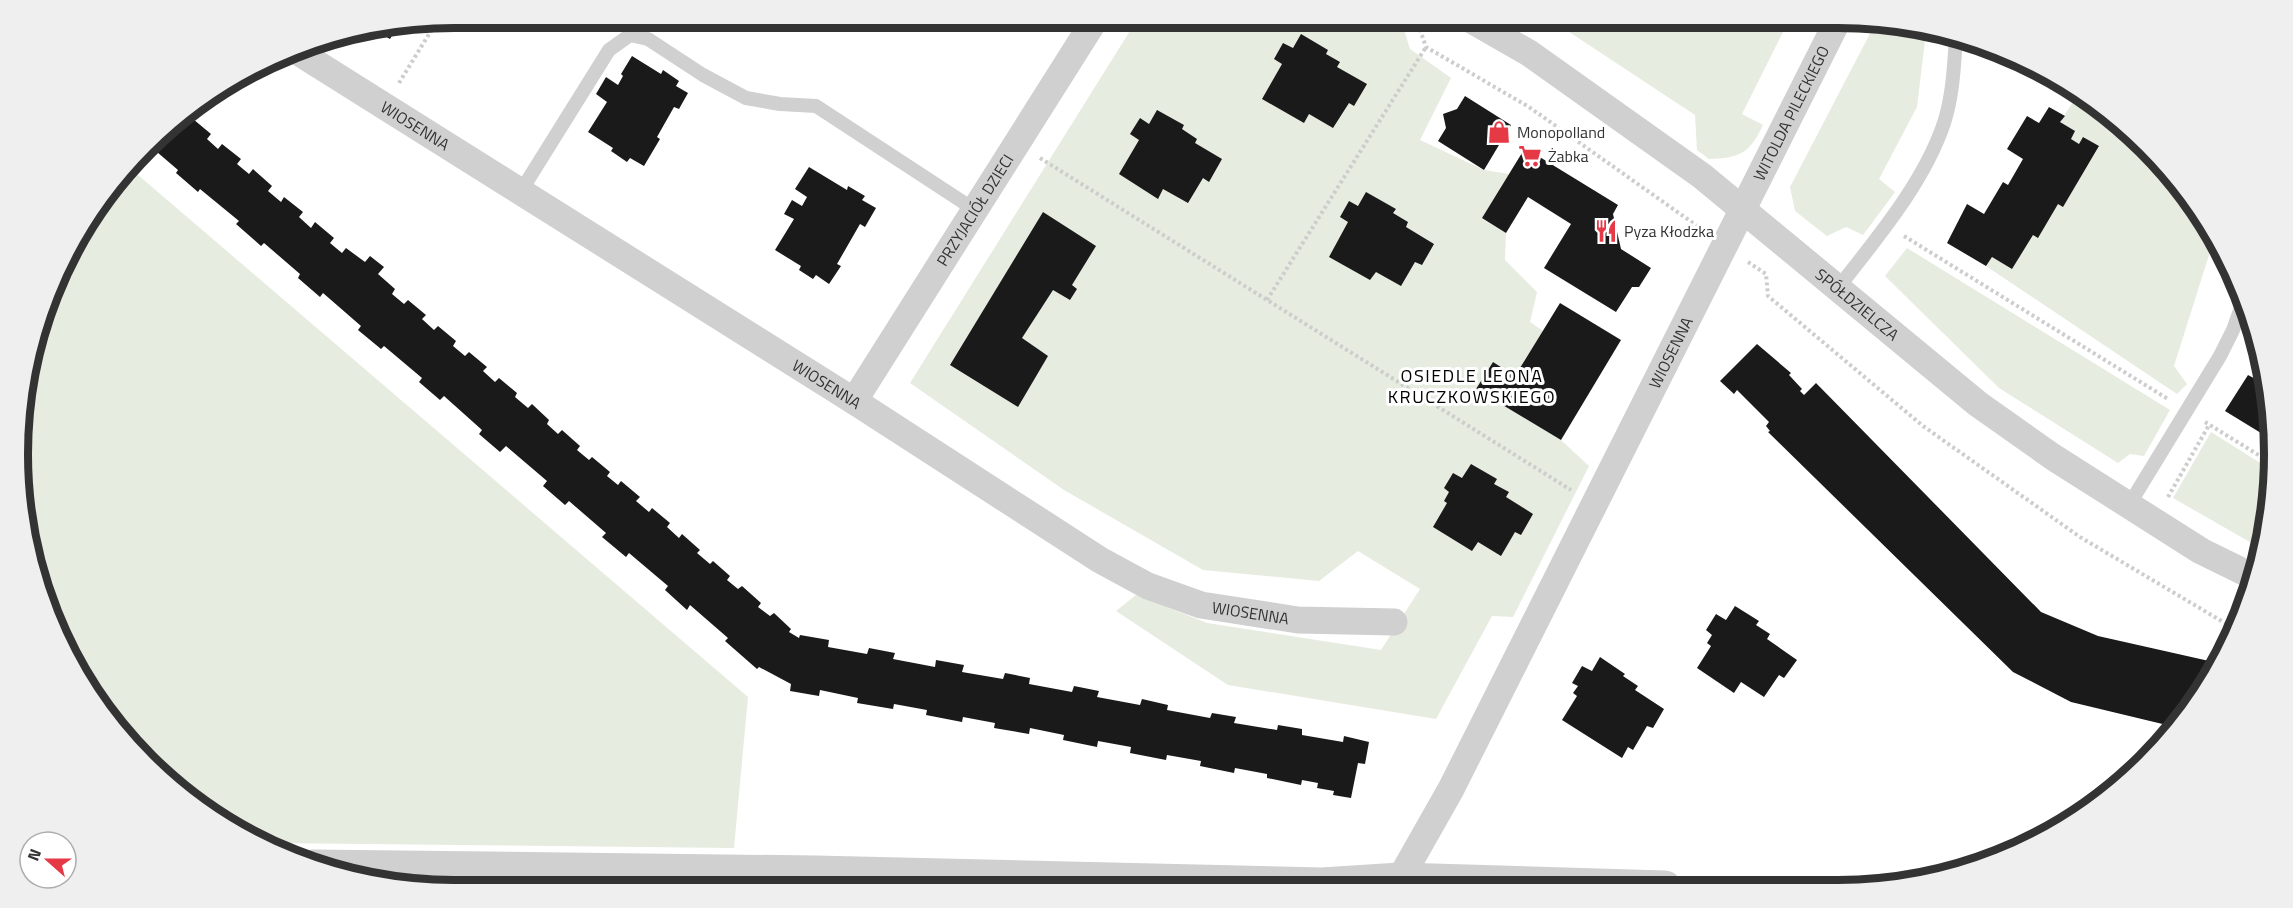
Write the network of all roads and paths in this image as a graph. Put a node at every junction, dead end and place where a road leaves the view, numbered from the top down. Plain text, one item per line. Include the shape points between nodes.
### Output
1 (1090, 28) edge
2 (1419, 28) edge
3 (1485, 28) edge
4 (1834, 28) edge
5 (432, 29) edge
6 (1955, 45) edge
7 (1426, 47) junction
8 (304, 56) edge
9 (397, 86) dead end
10 (1017, 143) junction
11 (521, 190) junction
12 (1743, 209) junction
13 (975, 210) junction
14 (1885, 225) junction
15 (1725, 245) junction
16 (1838, 288) junction
17 (1268, 300) junction
18 (2240, 311) edge
19 (854, 401) junction
20 (2186, 411) junction
21 (2209, 425) junction
22 (2264, 459) edge
23 (2136, 494) junction
24 (1594, 505) junction
25 (2247, 574) edge
26 (1394, 622) dead end
27 (2228, 625) edge
28 (351, 866) edge
29 (1153, 880) edge
30 (1400, 880) edge

1 - 10 street, PRZYJACIÓŁ DZIECI
2 - 7 path
3 - 12 street, SPÓŁDZIELCZA via 1529,53
4 - 12 street, WITOLDA PILECKIEGO
5 - 9 path
6 - 14 lane via 1951,94 1935,146
7 - 15 path via 1529,107
7 - 17 path
8 - 11 street, WIOSENNA
10 - 13 street, PRZYJACIÓŁ DZIECI
10 - 17 path
11 - 13 lane via 609,50 630,35 648,39 746,98 816,106
11 - 19 street, WIOSENNA
12 - 15 street, WIOSENNA
12 - 16 street, SPÓŁDZIELCZA
13 - 19 street, PRZYJACIÓŁ DZIECI
14 - 16 lane
14 - 20 path
15 - 24 street, WIOSENNA
15 - 27 path via 1766,274 1768,296 1923,426 2080,537
16 - 23 street, SPÓŁDZIELCZA via 1978,404 2053,457
17 - 24 path
18 - 20 lane via 2220,356
19 - 26 street, WIOSENNA via 1100,560 1148,586 1201,605 1298,620
20 - 21 path
20 - 23 lane
21 - 22 path
21 - 23 path via 2166,500
23 - 25 street, SPÓŁDZIELCZA via 2201,551
24 - 30 street, WIOSENNA via 1451,789
28 - 29 street

